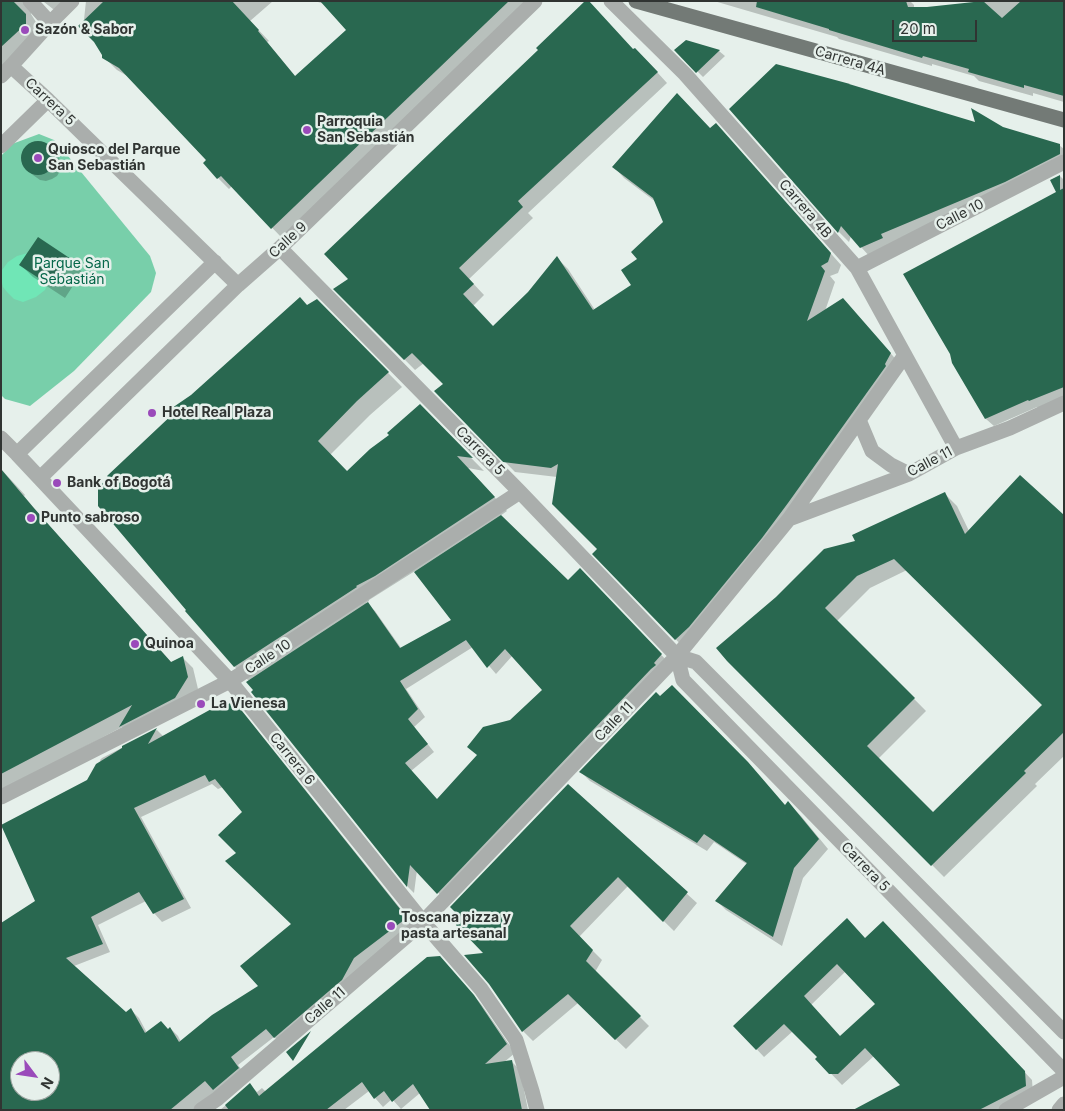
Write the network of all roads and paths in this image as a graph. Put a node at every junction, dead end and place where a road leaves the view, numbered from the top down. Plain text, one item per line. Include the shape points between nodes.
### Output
1 (30, 1) edge
2 (72, 1) edge
3 (535, 1) edge
4 (612, 1) edge
5 (636, 1) edge
6 (50, 23) junction
7 (6, 71) edge
8 (48, 100) junction
9 (1064, 120) edge
10 (1, 146) edge
11 (1064, 162) edge
12 (280, 248) junction
13 (215, 262) junction
14 (857, 268) junction
15 (238, 285) junction
16 (906, 355) junction
17 (1064, 403) edge
18 (859, 420) junction
19 (1, 438) edge
20 (956, 448) junction
21 (17, 454) junction
22 (909, 474) junction
23 (40, 478) junction
24 (520, 492) junction
25 (789, 519) junction
26 (677, 656) junction
27 (230, 682) junction
28 (1, 797) edge
29 (423, 922) junction
30 (1064, 1032) edge
31 (1064, 1071) edge
32 (1064, 1077) edge
33 (1064, 1104) edge
34 (201, 1110) edge
35 (537, 1110) edge
36 (1006, 1110) edge
37 (1058, 1110) edge

1 - 6 street
2 - 6 street
3 - 12 street, Calle 9
4 - 14 street, Carrera 4B via 685,74
5 - 9 main road, Carrera 4A
6 - 7 street
7 - 8 street, Carrera 5
8 - 10 street
8 - 13 street, Carrera 5
11 - 14 street, Calle 10
12 - 15 street, Calle 9
12 - 24 street, Carrera 5
13 - 15 street, Carrera 5
13 - 21 street
14 - 16 street, Carrera 4B
15 - 23 street, Calle 9
16 - 18 street
16 - 20 street, Carrera 4B
17 - 20 street, Calle 11
18 - 22 street via 872,451
18 - 25 street
19 - 21 street, Carrera 6
20 - 22 street, Calle 11
21 - 23 street, Carrera 6
22 - 25 street, Calle 11
23 - 27 street, Carrera 6
24 - 26 street, Carrera 5
24 - 27 street, Calle 10
25 - 26 street, Calle 11
26 - 29 street, Calle 11
26 - 30 street, Carrera 5 via 696,662
26 - 31 street, Carrera 5 via 683,680
27 - 28 street, Calle 10
27 - 29 street, Carrera 6
29 - 34 street, Calle 11
29 - 35 street, Carrera 6 via 481,988 516,1040
32 - 36 street
33 - 37 street

